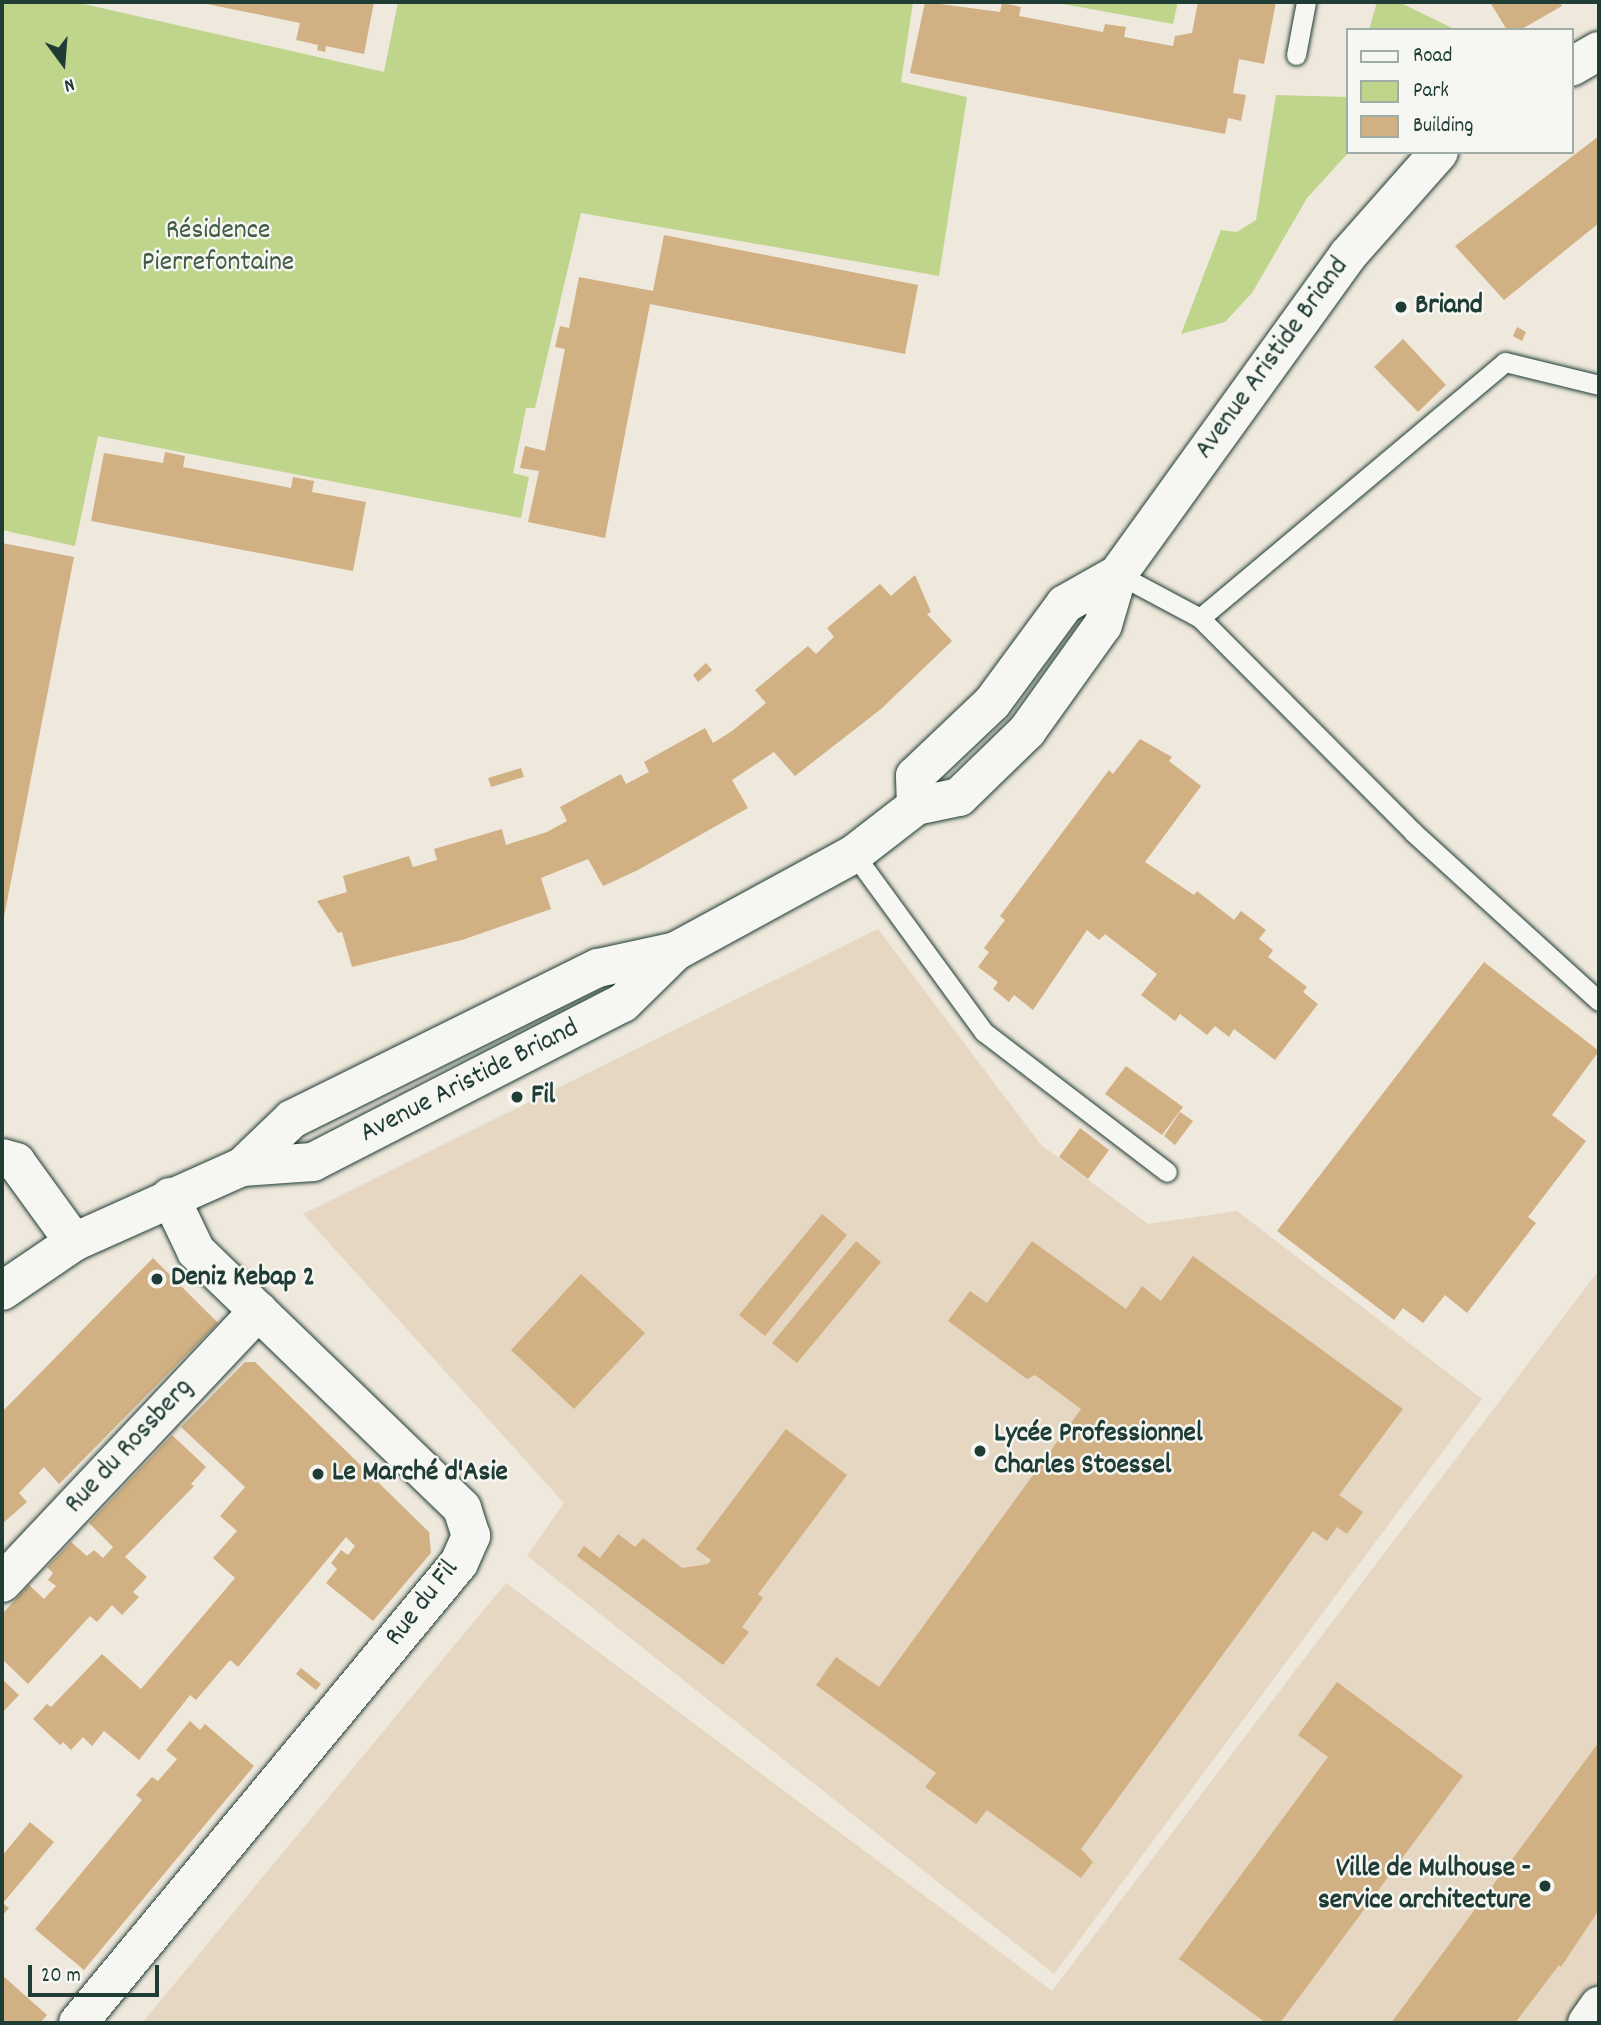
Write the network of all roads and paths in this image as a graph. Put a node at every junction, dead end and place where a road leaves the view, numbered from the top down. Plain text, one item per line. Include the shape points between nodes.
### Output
1 (1306, 2) edge
2 (1599, 51) edge
3 (1296, 55) dead end
4 (1573, 66) edge
5 (1437, 154) edge
6 (1599, 385) edge
7 (1118, 574) junction
8 (1200, 618) junction
9 (854, 854) junction
10 (1599, 1001) edge
11 (2, 1158) edge
12 (1167, 1172) dead end
13 (170, 1197) junction
14 (74, 1242) junction
15 (2, 1291) edge
16 (258, 1311) junction
17 (2, 1583) edge
18 (1599, 2006) edge
19 (78, 2023) edge
20 (1587, 2023) edge

1 - 3 lane
2 - 4 main road
5 - 7 main road, Avenue Aristide Briand via 1348,255
6 - 8 lane via 1505,362
7 - 8 lane
7 - 9 main road, Avenue Aristide Briand via 1103,625 1027,731 959,797 916,806
8 - 10 lane via 1413,832
9 - 12 lane via 984,1032
9 - 13 main road, Avenue Aristide Briand via 676,951 598,968 292,1119 242,1167
11 - 14 main road via 16,1162
13 - 14 main road, Avenue Aristide Briand
13 - 16 main road, Rue du Fil via 196,1251
14 - 15 main road, Avenue Aristide Briand
16 - 17 main road, Rue du Rossberg
16 - 19 main road, Rue du Fil via 462,1508 471,1536 459,1563
18 - 20 main road

